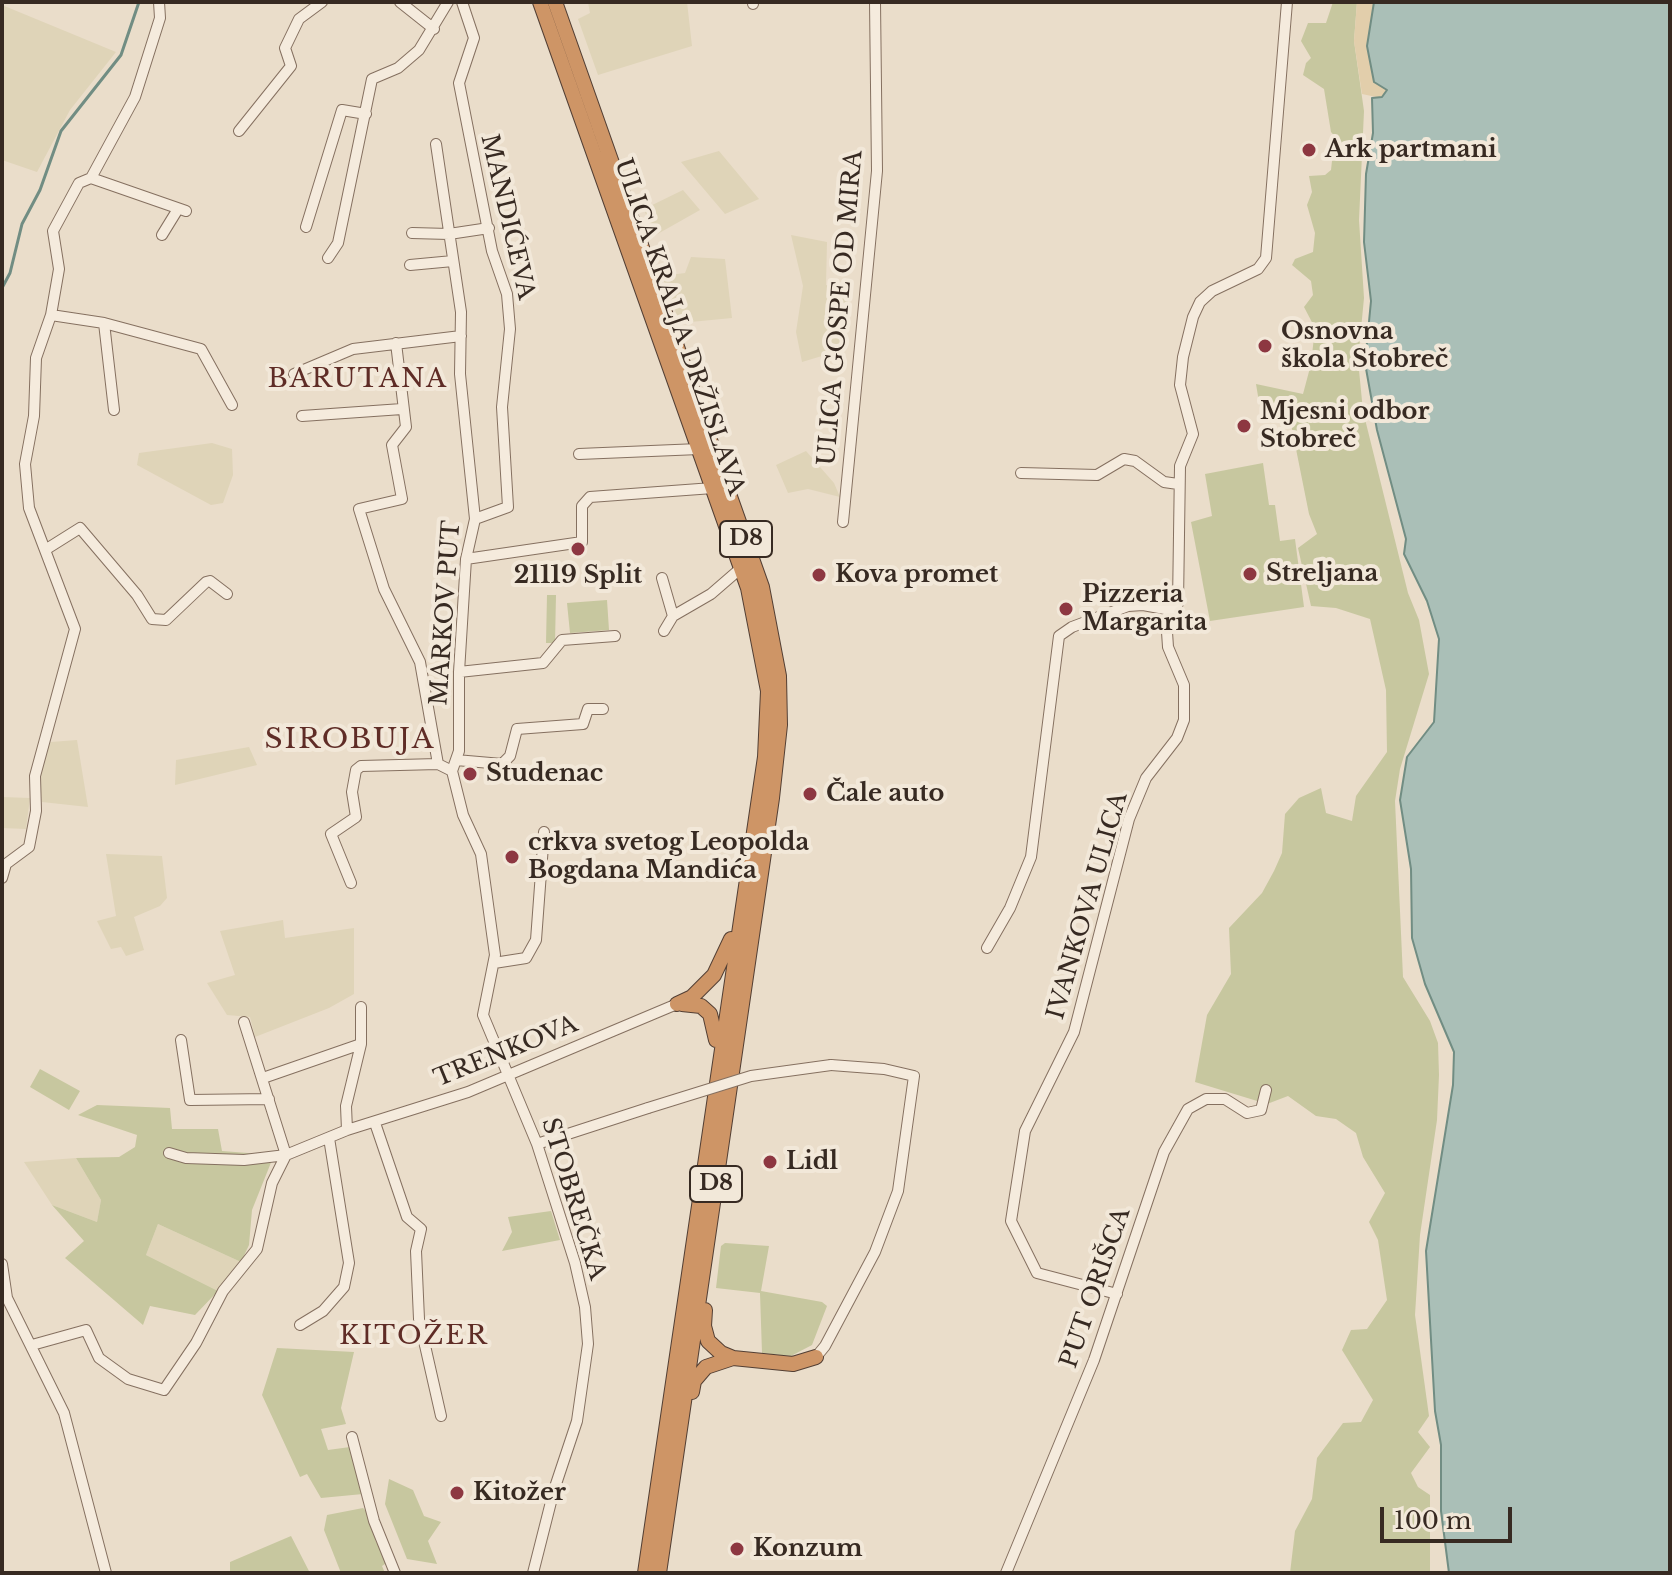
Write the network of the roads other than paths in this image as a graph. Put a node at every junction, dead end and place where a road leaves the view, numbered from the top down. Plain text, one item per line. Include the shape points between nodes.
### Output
1 (159, 2) edge
2 (322, 2) edge
3 (400, 2) edge
4 (448, 2) edge
5 (462, 2) edge
6 (540, 2) edge
7 (555, 2) edge
8 (875, 2) edge
9 (1287, 2) edge
10 (434, 29) junction
11 (366, 114) junction
12 (239, 131) dead end
13 (436, 144) dead end
14 (91, 178) junction
15 (306, 227) dead end
16 (489, 228) junction
17 (412, 233) dead end
18 (449, 234) junction
19 (162, 235) dead end
20 (328, 258) dead end
21 (453, 261) junction
22 (410, 265) dead end
23 (51, 315) junction
24 (104, 323) junction
25 (461, 336) junction
26 (396, 343) junction
27 (294, 374) dead end
28 (232, 405) dead end
29 (402, 409) junction
30 (114, 410) dead end
31 (302, 416) dead end
32 (699, 449) junction
33 (579, 454) dead end
34 (1021, 473) dead end
35 (1178, 484) junction
36 (713, 488) junction
37 (475, 519) junction
38 (843, 522) dead end
39 (45, 550) junction
40 (466, 559) junction
41 (741, 568) junction
42 (662, 578) dead end
43 (227, 594) dead end
44 (1176, 611) junction
45 (673, 616) junction
46 (664, 631) dead end
47 (615, 636) dead end
48 (459, 672) junction
49 (603, 709) dead end
50 (438, 764) junction
51 (454, 766) junction
52 (544, 832) dead end
53 (2, 878) edge
54 (351, 883) dead end
55 (741, 915) junction
56 (987, 948) dead end
57 (494, 963) junction
58 (677, 1004) junction
59 (361, 1007) dead end
60 (244, 1022) dead end
61 (181, 1040) dead end
62 (361, 1044) junction
63 (509, 1073) junction
64 (718, 1073) junction
65 (263, 1078) junction
66 (1266, 1090) dead end
67 (269, 1099) junction
68 (375, 1123) junction
69 (347, 1130) junction
70 (329, 1138) junction
71 (537, 1144) junction
72 (169, 1153) dead end
73 (286, 1155) junction
74 (2, 1264) edge
75 (703, 1266) junction
76 (1117, 1294) junction
77 (300, 1325) dead end
78 (32, 1345) junction
79 (816, 1357) joint
80 (733, 1358) junction
81 (683, 1410) junction
82 (441, 1416) dead end
83 (352, 1437) dead end
84 (106, 1573) edge
85 (395, 1573) edge
86 (533, 1573) edge
87 (645, 1573) edge
88 (659, 1573) edge
89 (1006, 1573) edge

1 - 14 street via 160,18 135,97
2 - 12 street via 299,19 285,51 291,66
3 - 10 street
4 - 10 street
5 - 16 street, MANDIĆEVA via 474,38 459,83
6 - 32 highway, ULICA KRALJA DRŽISLAVA / D8
7 - 75 highway, ULICA KRALJA DRŽISLAVA / D8 via 762,587 779,676 776,771
8 - 38 street, ULICA GOSPE OD MIRA via 877,171
9 - 35 street, IVANKOVA ULICA via 1266,258 1258,269 1212,291 1193,317 1180,385 1193,434
10 - 11 street via 398,68 372,79
11 - 15 street via 342,110
11 - 20 street via 338,243
13 - 18 street, MARKOV PUT
14 - 19 street via 182,210
14 - 23 street via 79,183 53,231 59,269
16 - 18 street
16 - 37 street, MANDIĆEVA via 507,294 510,329 502,407 508,507
17 - 18 street
18 - 21 street, MARKOV PUT
21 - 22 street
21 - 25 street, MARKOV PUT
23 - 24 street
23 - 39 street via 36,358 25,464 29,508
24 - 28 street via 201,349
24 - 30 street
25 - 26 street
25 - 37 street, MARKOV PUT
26 - 27 street via 353,349
26 - 29 street
29 - 31 street
29 - 50 street via 406,427 392,445 402,499 359,509 384,589 420,662
32 - 33 street
32 - 36 highway, ULICA KRALJA DRŽISLAVA / D8
34 - 35 street via 1097,475 1124,459 1164,482
35 - 44 street, IVANKOVA ULICA
36 - 40 street via 590,497 582,506 582,542
36 - 41 highway, ULICA KRALJA DRŽISLAVA / D8
37 - 40 street, MARKOV PUT
39 - 43 street via 80,528 152,619 166,620 206,582
39 - 53 street via 75,629 35,776 29,847 6,864
40 - 48 street, MARKOV PUT
41 - 45 street
41 - 55 highway, ULICA KRALJA DRŽISLAVA / D8 via 768,691 765,757
42 - 45 street
44 - 56 street via 1128,606 1059,636 1031,857
44 - 76 street, IVANKOVA ULICA via 1167,632 1168,647 1184,685 1184,720 1146,778 1129,819 1074,1032 1025,1131 1011,1221 1037,1273
45 - 46 street
47 - 48 street via 562,640 543,663
48 - 51 street, MARKOV PUT via 459,751
49 - 51 street via 588,709 583,724 517,729 510,756 502,764
50 - 51 street
50 - 54 street via 356,770 356,817 331,834
51 - 57 street, MARKOV PUT via 463,815 481,854
52 - 57 street via 536,940 526,958
55 - 58 highway via 714,975
55 - 64 highway, ULICA KRALJA DRŽISLAVA / D8
57 - 63 street, MARKOV PUT via 483,1015
58 - 63 street, TRENKOVA
58 - 64 highway via 701,1006 715,1021 713,1064
59 - 62 street
60 - 65 street
61 - 67 street via 190,1100
62 - 65 street
62 - 69 street via 346,1106
63 - 68 street, TRENKOVA
63 - 71 street, STOBREČKA
64 - 87 highway, ULICA KRALJA DRŽISLAVA / D8
65 - 67 street
66 - 76 street, PUT ORIŠCA via 1261,1110 1247,1113 1225,1099 1206,1099 1188,1109 1164,1152
67 - 73 street
68 - 69 street, TRENKOVA
68 - 82 street via 407,1217 421,1229 416,1251 419,1319
69 - 70 street, TRENKOVA
70 - 73 street, TRENKOVA
70 - 77 street via 349,1263 344,1287 323,1311
71 - 79 street, bridge via 751,1076 831,1065 914,1076 898,1191 875,1252
71 - 86 street, STOBREČKA via 575,1263 588,1344 577,1421
72 - 73 street, TRENKOVA via 244,1160
73 - 78 street via 272,1183 257,1249 223,1291 164,1390 128,1379 99,1358 86,1330
74 - 78 street via 7,1298
75 - 80 highway via 708,1285 705,1333 713,1347
75 - 81 highway, ULICA KRALJA DRŽISLAVA / D8
76 - 89 street, PUT ORIŠCA
78 - 84 street via 64,1413
79 - 80 highway via 793,1364
80 - 81 highway via 699,1373
81 - 88 highway, ULICA KRALJA DRŽISLAVA / D8
83 - 85 street via 377,1531

